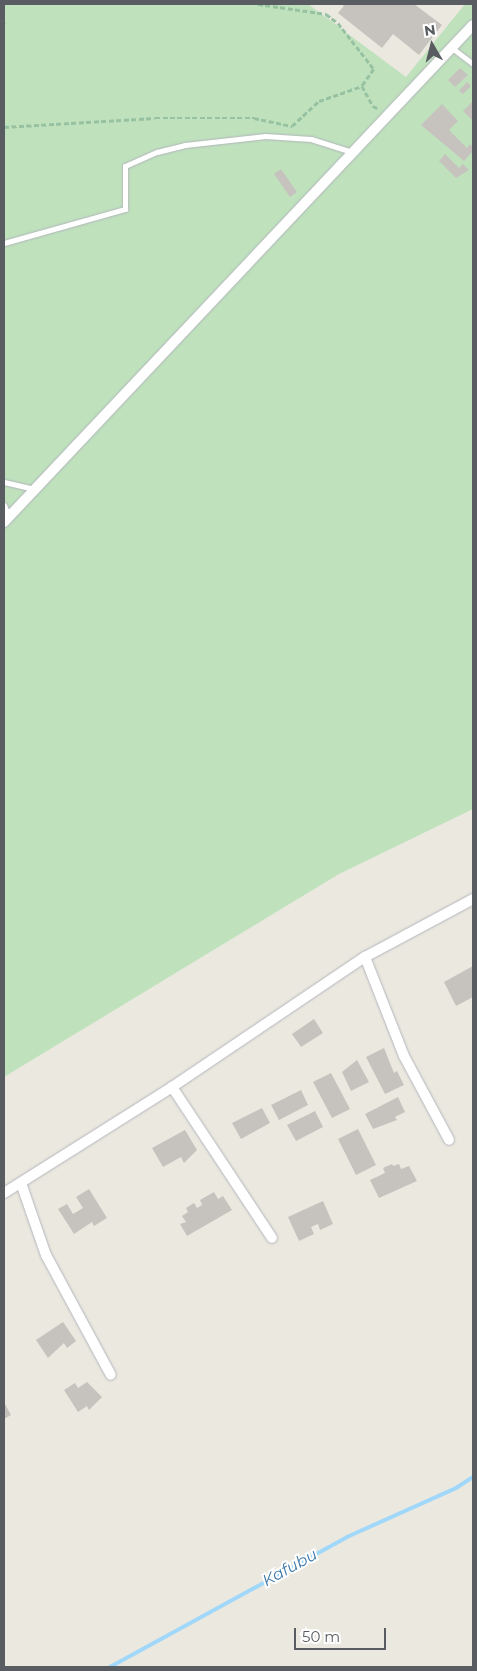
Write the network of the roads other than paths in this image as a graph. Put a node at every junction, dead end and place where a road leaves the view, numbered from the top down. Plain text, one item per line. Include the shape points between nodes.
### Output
1 (473, 25) edge
2 (452, 48) junction
3 (473, 64) edge
4 (352, 152) junction
5 (4, 243) edge
6 (4, 482) edge
7 (34, 489) junction
8 (4, 505) edge
9 (6, 519) edge
10 (473, 899) edge
11 (365, 957) junction
12 (172, 1087) junction
13 (449, 1140) dead end
14 (21, 1183) junction
15 (4, 1193) edge
16 (272, 1238) dead end
17 (111, 1375) dead end

1 - 2 street
2 - 3 lane
2 - 4 street
4 - 5 lane via 311,139 265,136 185,145 157,152 125,166 125,209
4 - 7 street
6 - 7 lane
7 - 9 street
8 - 9 lane
10 - 11 street
11 - 12 street
11 - 13 street via 404,1056
12 - 14 street
12 - 16 street
14 - 15 street
14 - 17 street via 46,1255

